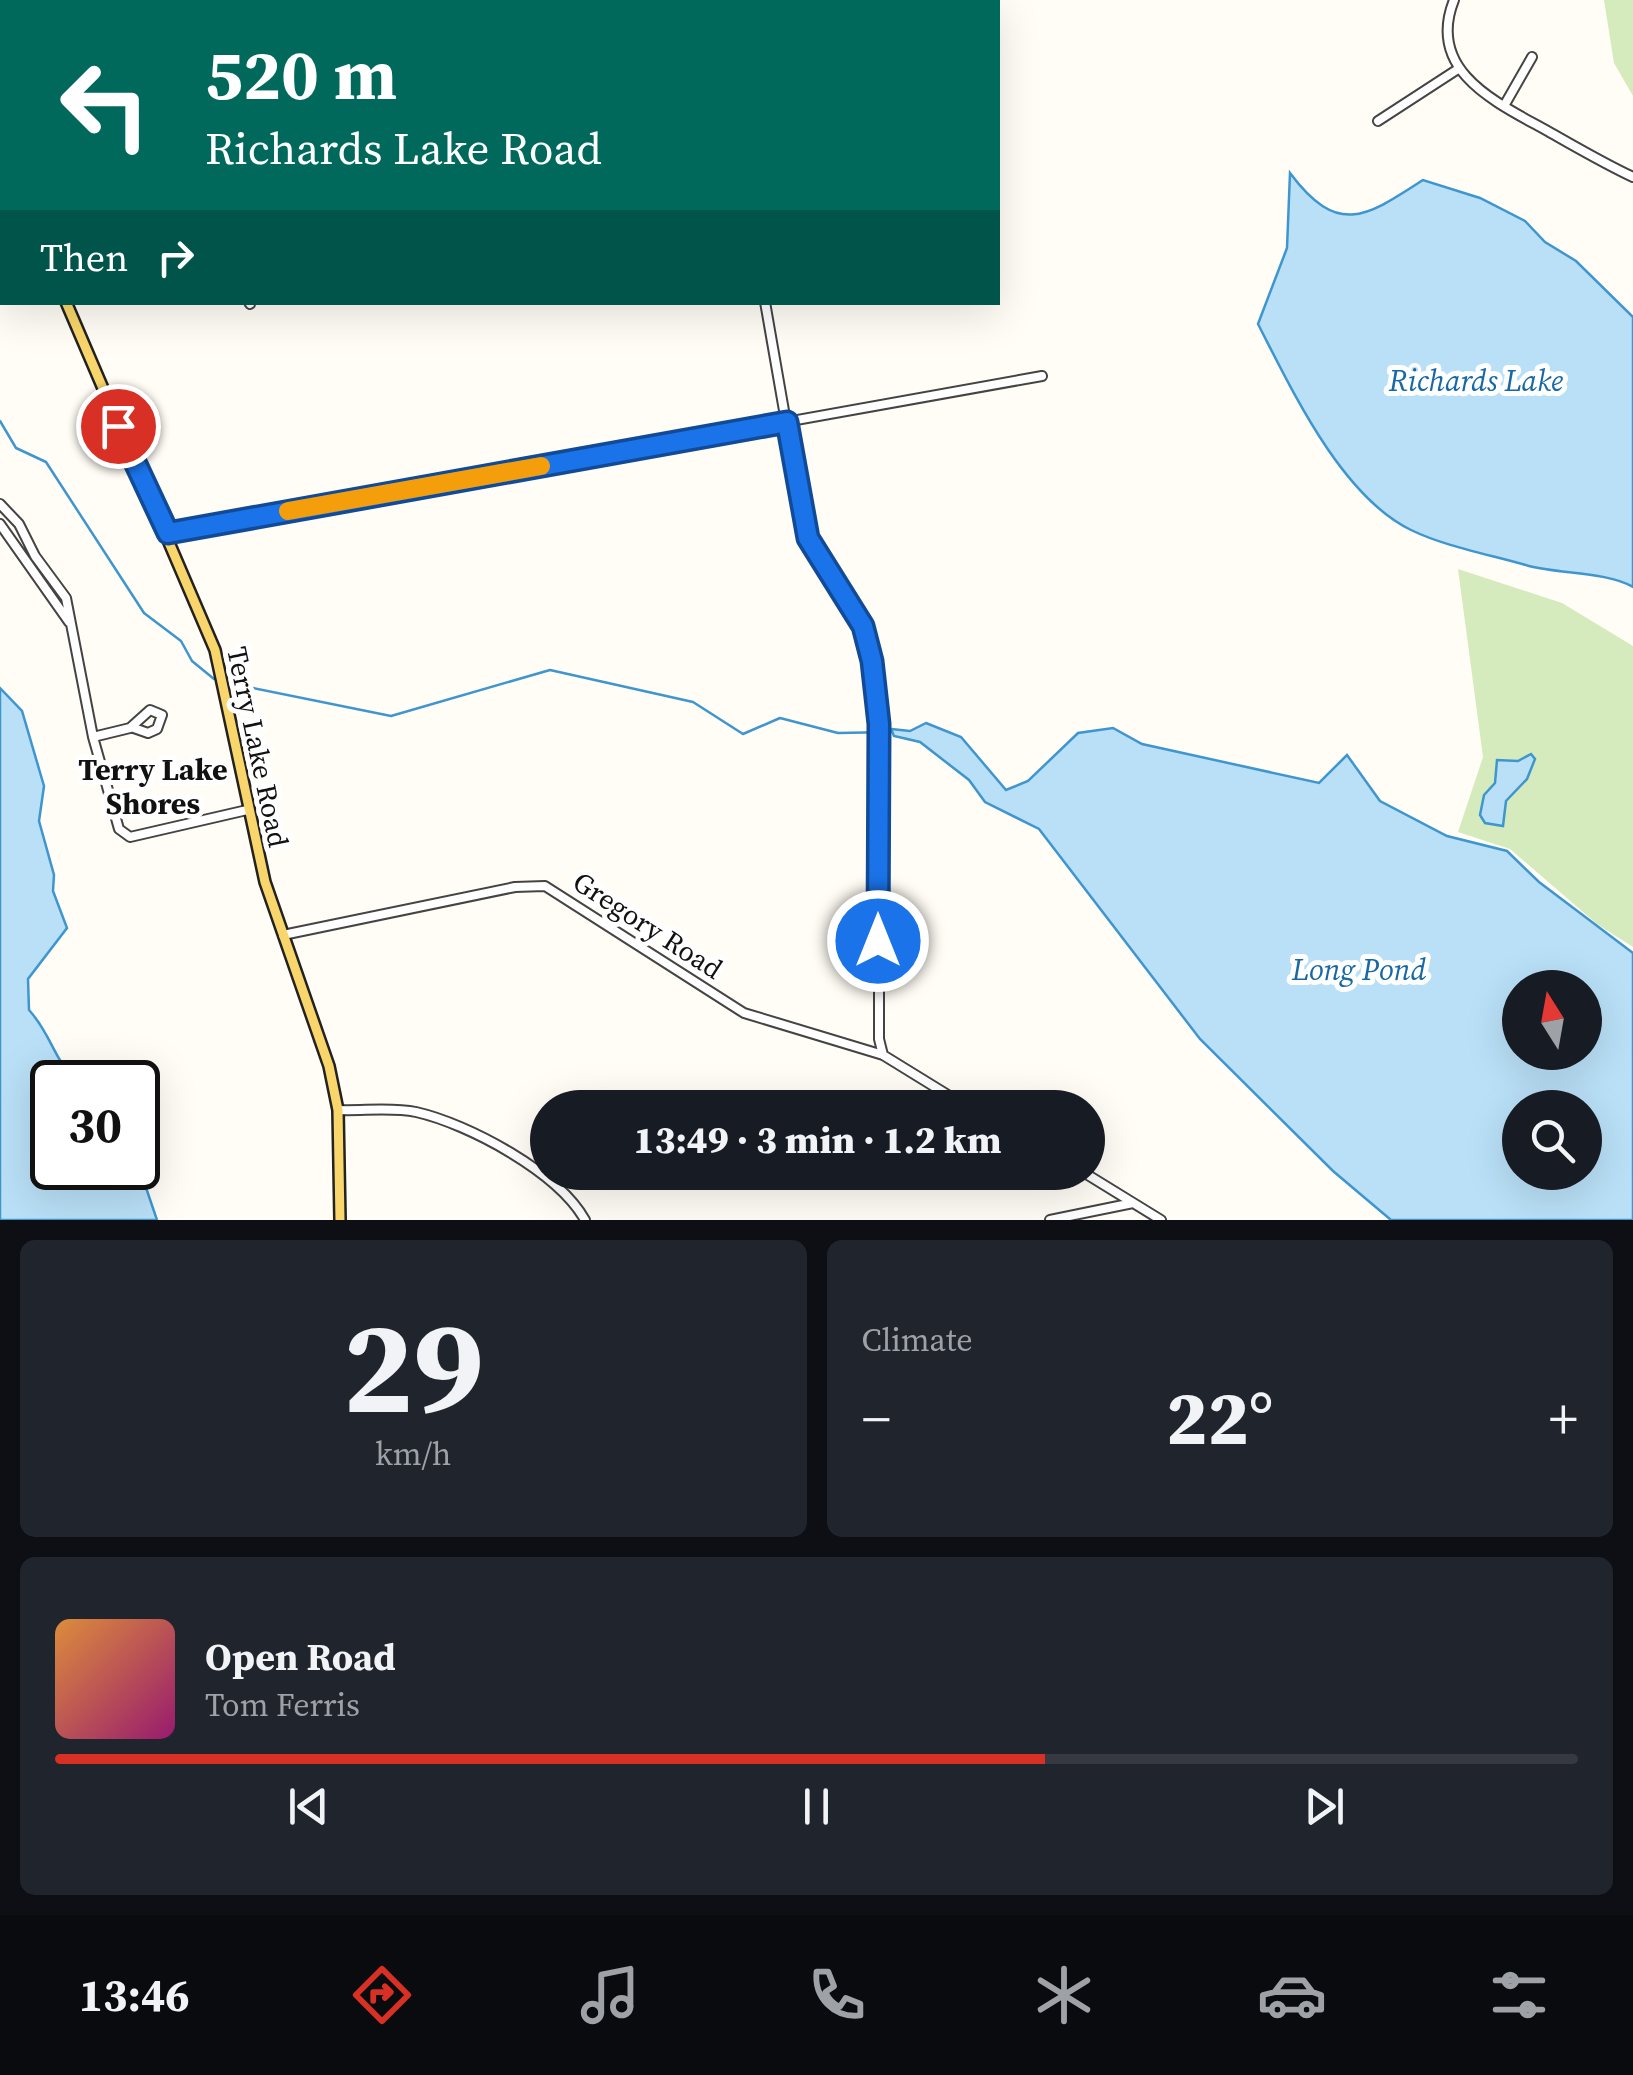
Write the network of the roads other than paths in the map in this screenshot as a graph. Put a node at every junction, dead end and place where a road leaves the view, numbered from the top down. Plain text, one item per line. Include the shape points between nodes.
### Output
1 (1454, 0) edge
2 (1532, 57) dead end
3 (1458, 69) junction
4 (1504, 106) junction
5 (1378, 121) dead end
6 (1633, 177) edge
7 (67, 305) edge
8 (766, 305) edge
9 (1042, 376) dead end
10 (787, 422) junction
11 (0, 504) edge
12 (0, 524) edge
13 (168, 533) junction
14 (69, 622) junction
15 (130, 728) dead end
16 (93, 737) junction
17 (247, 810) junction
18 (283, 935) junction
19 (883, 1055) junction
20 (940, 1090) edge
21 (338, 1110) junction
22 (1105, 1186) edge
23 (1133, 1203) junction
24 (340, 1220) edge
25 (585, 1220) edge
26 (1050, 1220) edge
27 (1161, 1220) edge

1 - 3 street via 1448,39
2 - 4 street
3 - 4 street
3 - 5 street
4 - 6 street
7 - 13 main road, Terry Lake Road
8 - 10 street
9 - 10 street
10 - 13 street
10 - 19 street via 804,526 863,626 879,724
11 - 14 street via 66,598
12 - 14 street
13 - 17 main road, Terry Lake Road via 216,650
14 - 16 street
15 - 16 street
16 - 17 street via 113,820 124,834
17 - 18 main road, Terry Lake Road
18 - 19 street, Gregory Road via 545,886 744,1013
18 - 21 main road, Terry Lake Road
19 - 20 street, Gregory Road
21 - 24 main road, Terry Lake Road
21 - 25 street via 441,1118 544,1174
22 - 23 street
23 - 26 street
23 - 27 street

